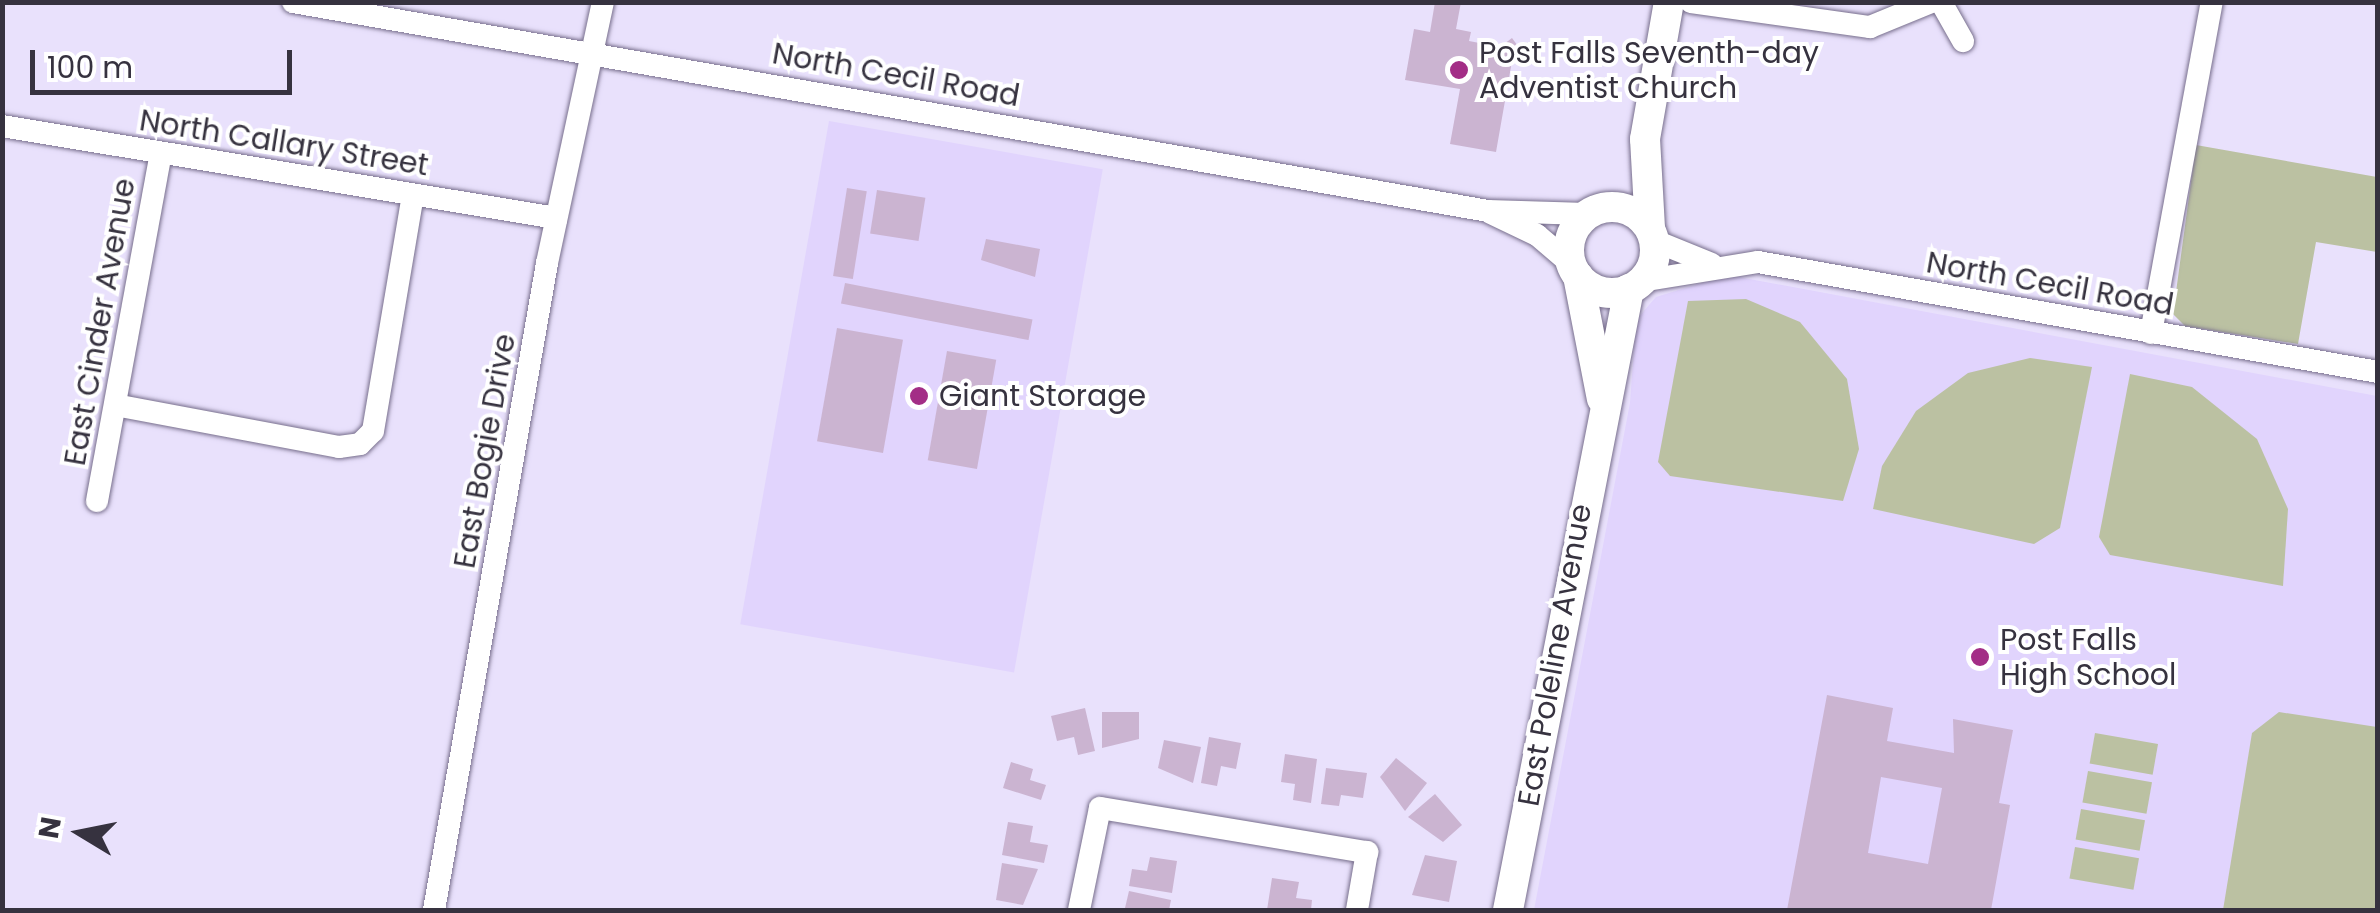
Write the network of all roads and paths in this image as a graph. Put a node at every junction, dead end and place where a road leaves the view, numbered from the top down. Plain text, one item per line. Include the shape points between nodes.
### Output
1 (293, 2) edge
2 (603, 2) edge
3 (1669, 2) edge
4 (1690, 2) edge
5 (1932, 2) edge
6 (1941, 2) edge
7 (2212, 2) edge
8 (1963, 41) dead end
9 (594, 53) junction
10 (2, 126) edge
11 (1646, 139) junction
12 (161, 153) junction
13 (413, 195) junction
14 (1593, 211) junction
15 (1488, 212) junction
16 (556, 218) junction
17 (1652, 234) junction
18 (1712, 264) junction
19 (1575, 270) junction
20 (1636, 286) junction
21 (2151, 333) junction
22 (2378, 372) edge
23 (1602, 399) junction
24 (115, 405) junction
25 (98, 501) dead end
26 (434, 910) edge
27 (1079, 910) edge
28 (1357, 910) edge
29 (1508, 910) edge

1 - 9 street, North Cecil Road
2 - 9 street, East Bogie Drive
3 - 11 main road
4 - 5 street via 1870,28
6 - 8 street
7 - 21 street
9 - 15 street, North Cecil Road
9 - 16 street, East Bogie Drive
10 - 12 street, North Callary Street
11 - 14 main road
11 - 17 main road
12 - 13 street, North Callary Street
12 - 24 street, East Cinder Avenue
13 - 16 street, North Callary Street
13 - 24 street via 373,431 360,444 340,448
14 - 15 street, North Cecil Road
14 - 17 main road via 1627,209
14 - 19 main road via 1571,236
15 - 19 street, North Cecil Road via 1538,235
16 - 26 street, East Bogie Drive
17 - 18 street, North Cecil Road
17 - 20 main road
18 - 20 street, North Cecil Road
18 - 21 street, North Cecil Road via 1778,264
19 - 20 main road via 1600,292
19 - 23 main road, East Poleline Avenue
20 - 23 main road, East Poleline Avenue
21 - 22 street, North Cecil Road
23 - 29 main road, East Poleline Avenue
24 - 25 street, East Cinder Avenue
27 - 28 street via 1100,808 1367,852

